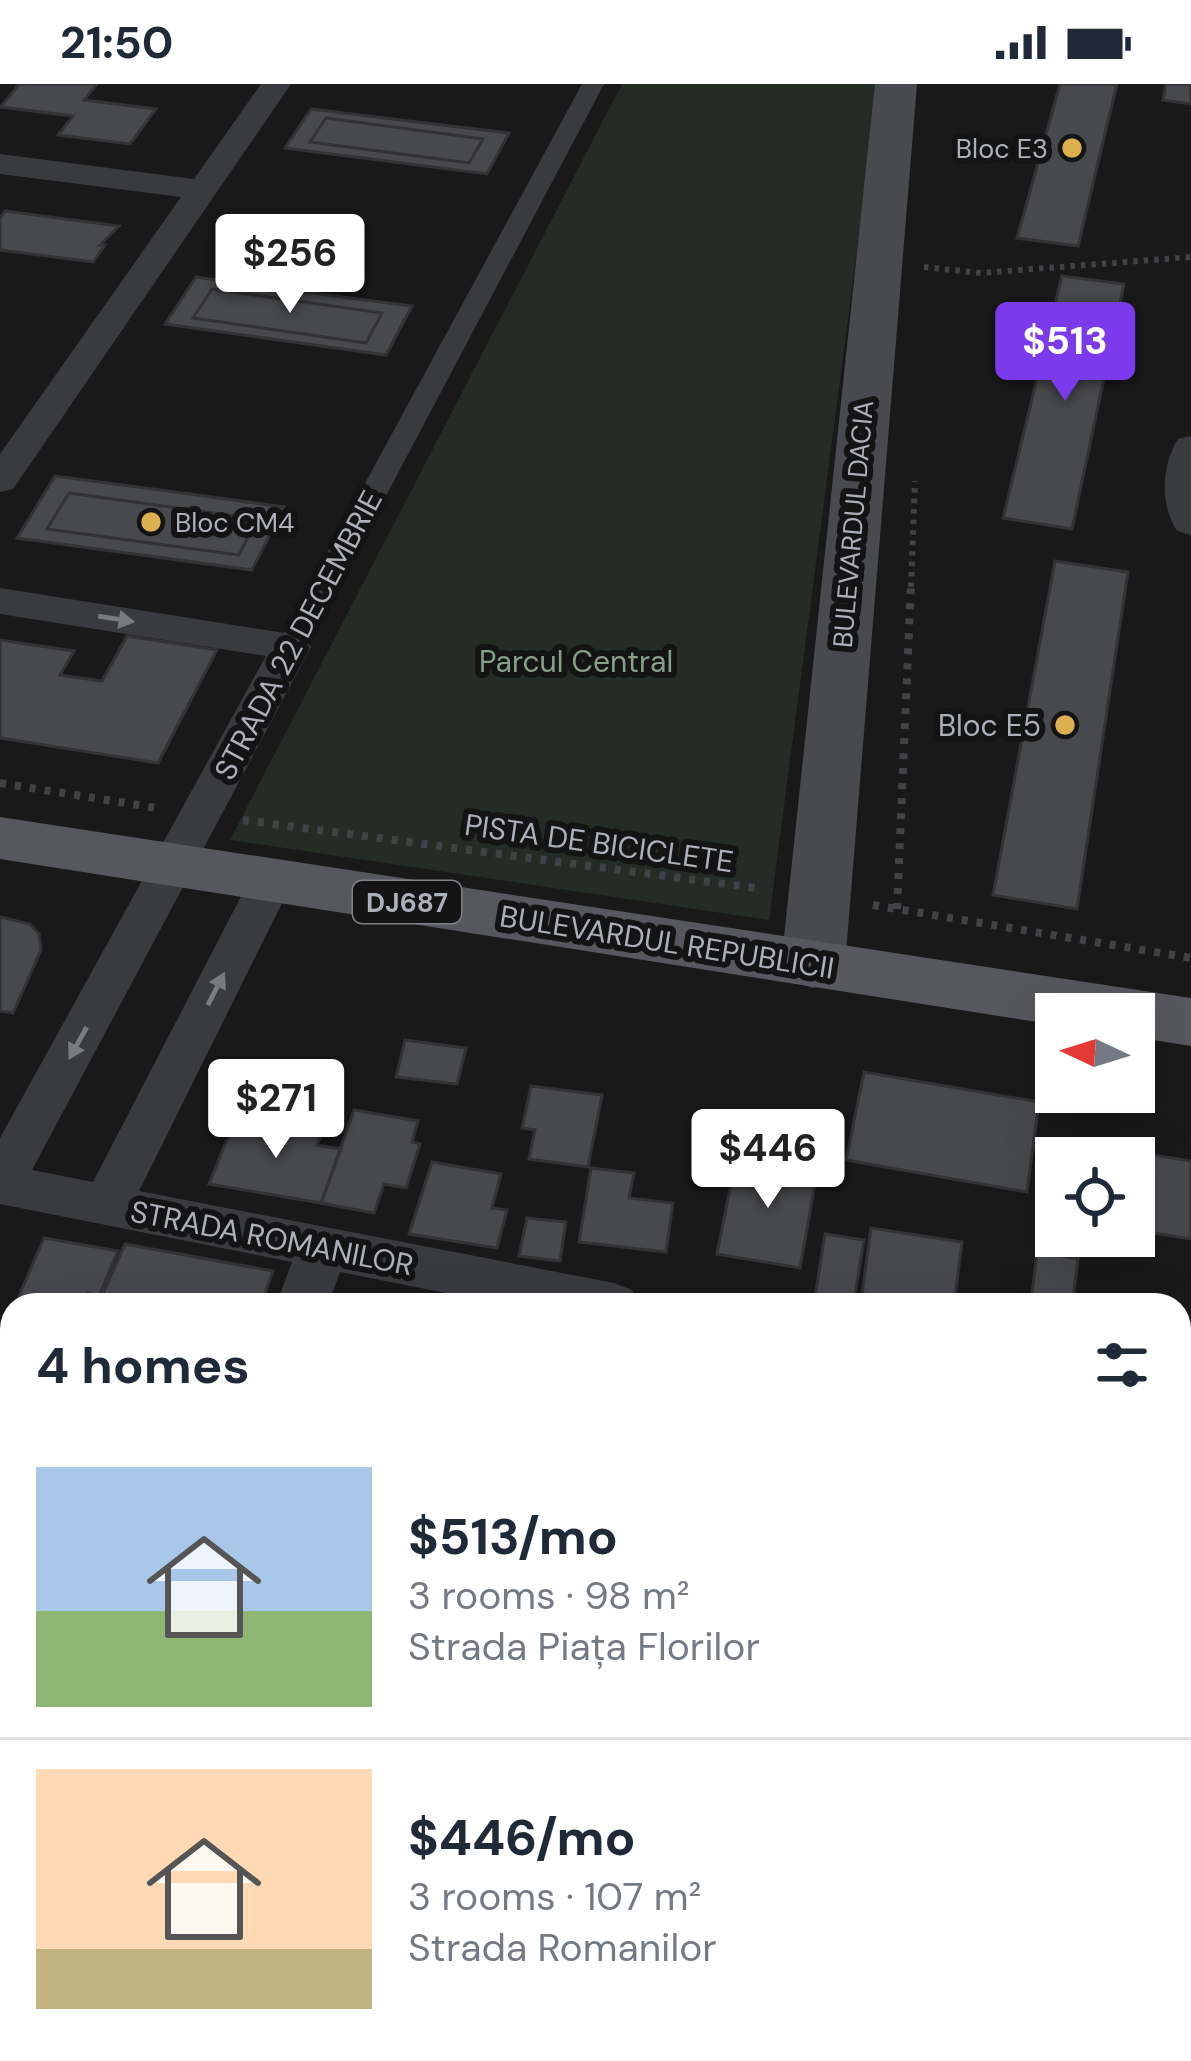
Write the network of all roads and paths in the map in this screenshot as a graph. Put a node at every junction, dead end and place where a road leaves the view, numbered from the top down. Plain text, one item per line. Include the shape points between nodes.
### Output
1 (276, 84) edge
2 (592, 84) edge
3 (896, 84) edge
4 (0, 164) edge
5 (203, 190) junction
6 (925, 244) dead end
7 (1191, 257) edge
8 (1191, 447) edge
9 (915, 481) dead end
10 (0, 482) edge
11 (1191, 523) edge
12 (0, 601) edge
13 (291, 646) junction
14 (0, 783) edge
15 (0, 838) edge
16 (189, 841) junction
17 (271, 881) junction
18 (821, 896) junction
19 (897, 909) junction
20 (1191, 958) edge
21 (813, 965) junction
22 (1191, 1022) edge
23 (0, 1184) edge
24 (106, 1206) junction
25 (323, 1249) junction
26 (306, 1293) edge
27 (552, 1293) edge

1 - 5 street
2 - 13 street, STRADA 22 DECEMBRIE
3 - 18 main road, BULEVARDUL DACIA
4 - 5 street
5 - 10 street
6 - 7 path via 924,267 981,273
8 - 11 street via 1182,502
9 - 19 path
12 -> 13 street
13 - 16 street, STRADA 22 DECEMBRIE
14 - 16 path, PISTA DE BICICLETE
15 - 16 main road, BULEVARDUL REPUBLICII / DJ687
16 - 17 main road, BULEVARDUL REPUBLICII / DJ687
16 - 18 path, PISTA DE BICICLETE
16 -> 23 street, STRADA 22 DECEMBRIE
17 - 21 main road, BULEVARDUL REPUBLICII / DJ687
24 -> 17 street
18 - 19 path, PISTA DE BICICLETE
18 - 21 main road, BULEVARDUL DACIA
19 - 20 path, PISTA DE BICICLETE
21 - 22 main road, BULEVARDUL REPUBLICII / DJ687
23 - 24 street, STRADA ROMANILOR
24 - 25 street, STRADA ROMANILOR
25 - 26 street
25 - 27 street, STRADA ROMANILOR

